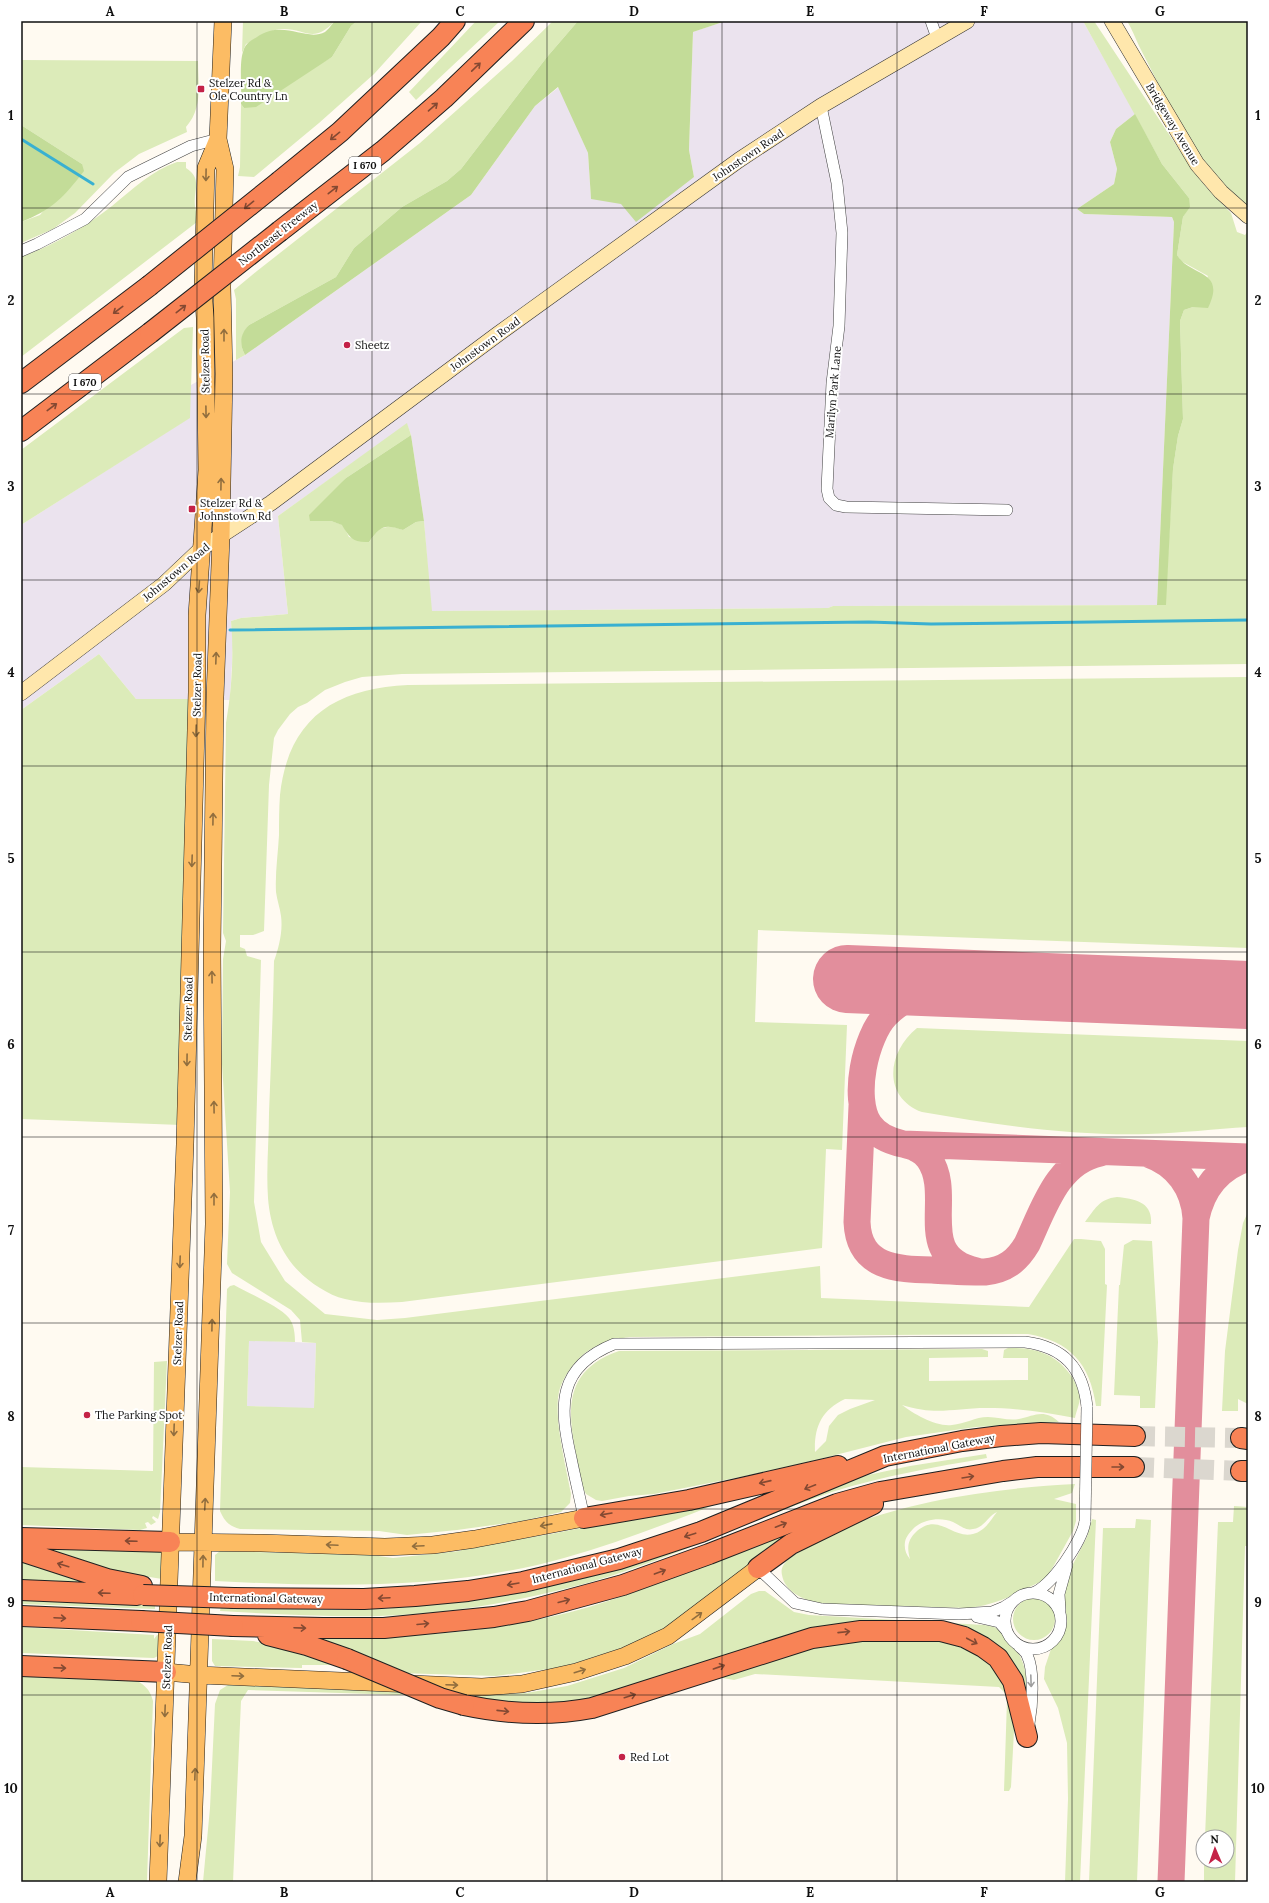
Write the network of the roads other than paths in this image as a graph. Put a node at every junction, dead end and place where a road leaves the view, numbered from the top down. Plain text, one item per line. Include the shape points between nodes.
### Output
1 (223, 21) edge
2 (437, 21) edge
3 (455, 21) edge
4 (524, 21) edge
5 (931, 21) edge
6 (967, 21) edge
7 (1112, 21) edge
8 (937, 38) junction
9 (821, 106) junction
10 (364, 110) junction
11 (218, 139) junction
12 (1248, 216) edge
13 (21, 251) edge
14 (21, 383) edge
15 (21, 431) edge
16 (1007, 510) dead end
17 (221, 537) junction
18 (202, 548) junction
19 (21, 693) edge
20 (1135, 1436) tunnel mouth
21 (885, 1456) junction
22 (1134, 1467) tunnel mouth
23 (930, 1483) junction
24 (584, 1518) junction
25 (21, 1538) edge
26 (170, 1542) junction
27 (203, 1542) junction
28 (1071, 1553) junction
29 (27, 1554) edge
30 (758, 1568) junction
31 (21, 1590) edge
32 (142, 1590) junction
33 (1032, 1593) junction
34 (1012, 1602) junction
35 (959, 1614) junction
36 (1060, 1615) junction
37 (21, 1616) edge
38 (233, 1626) junction
39 (1006, 1630) junction
40 (1019, 1646) junction
41 (21, 1666) edge
42 (166, 1672) junction
43 (199, 1675) junction
44 (1027, 1737) joint
45 (158, 1882) edge
46 (187, 1882) edge

1 - 11 main road, Stelzer Road
2 - 10 highway
3 - 10 highway
15 -> 4 highway, Northeast Freeway / I 670, bridge via 383,151 444,98
5 - 8 street
6 - 8 main road, Johnstown Road
7 - 12 main road, Bridgeway Avenue via 1197,164 1221,192
8 - 9 main road, Johnstown Road
9 - 16 street, Marilyn Park Lane via 837,183 842,233 839,326 832,382 828,458 829,498 836,505 846,507
9 - 17 main road, Johnstown Road via 734,164
10 -> 14 highway, bridge via 149,286
11 - 13 street via 191,146 128,177 85,219
17 -> 11 main road, Stelzer Road via 225,169
11 -> 18 main road, Stelzer Road via 206,168 203,286 207,470
17 - 18 main road, Johnstown Road
27 -> 17 main road, Stelzer Road via 214,1224 212,949 215,697
18 - 19 main road, Johnstown Road via 164,584
18 -> 26 main road, Stelzer Road via 197,615 185,1144
20 - 21 highway, International Gateway via 1041,1432 962,1441
21 -> 24 highway via 689,1500
21 -> 32 highway, International Gateway, bridge via 701,1532 619,1559 565,1573 468,1591 364,1599 234,1598 186,1596
23 -> 22 highway via 1038,1467
23 - 30 highway via 839,1519 791,1544
38 -> 23 highway via 384,1628 459,1622 528,1611 623,1585 837,1504 880,1492
24 -> 27 main road via 434,1545 385,1547
24 - 28 street, bridge via 562,1415 572,1377 580,1365 601,1349 614,1344 1025,1342 1053,1349 1073,1366 1082,1380 1087,1408 1085,1521 1082,1534
26 -> 25 highway
26 - 27 main road
26 - 42 main road, Stelzer Road
43 -> 27 main road, Stelzer Road
28 - 33 street via 1047,1585
28 - 36 street via 1060,1588
32 -> 29 highway
30 - 35 street via 791,1600 804,1606
43 -> 30 main road via 482,1687 522,1684 576,1672 625,1656 668,1636
32 -> 31 highway
33 - 34 street via 1019,1596
33 - 36 street via 1046,1596 1053,1602
34 - 35 street via 992,1612
34 - 39 street via 1004,1618
35 - 39 street via 994,1620
36 - 40 street via 1060,1627 1052,1642 1036,1649
37 -> 38 highway, bridge
38 -> 44 highway, bridge via 307,1644 440,1698 464,1705 499,1711 538,1713 592,1708 812,1638 861,1630 941,1631 964,1637 998,1658 1013,1681
39 - 40 street via 1012,1641
40 -> 44 street via 1027,1655 1030,1667 1030,1714
41 -> 42 highway
42 - 43 main road
42 -> 45 main road, Stelzer Road
46 -> 43 main road, Stelzer Road via 193,1836

